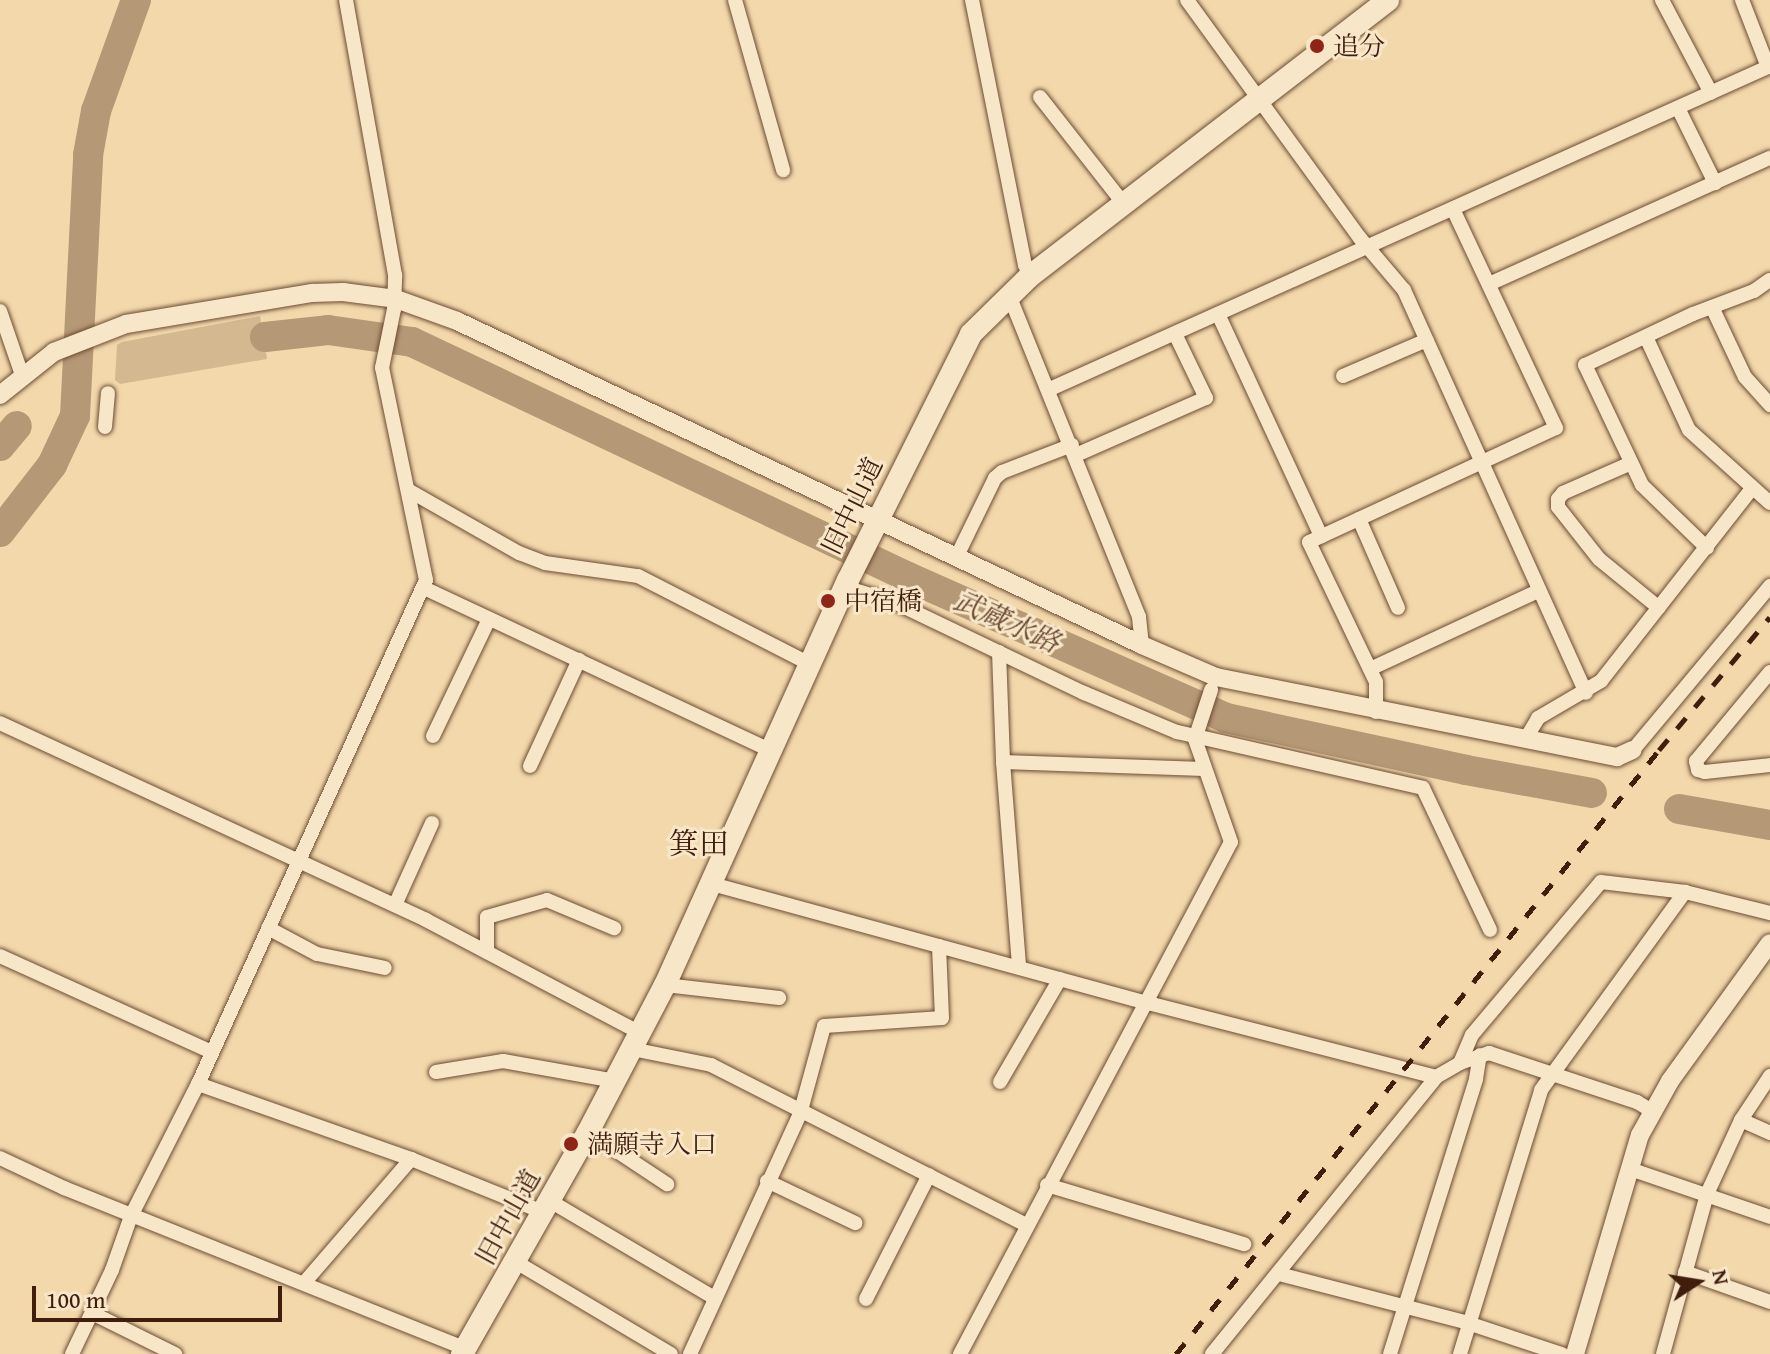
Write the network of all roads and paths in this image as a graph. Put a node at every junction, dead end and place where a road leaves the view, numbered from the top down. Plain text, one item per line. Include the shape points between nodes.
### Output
1 (346, 0) edge
2 (735, 0) edge
3 (972, 0) edge
4 (1187, 0) edge
5 (1662, 0) edge
6 (1742, 0) edge
7 (1377, 4) edge
8 (1769, 67) edge
9 (1711, 93) junction
10 (1040, 97) dead end
11 (1260, 99) junction
12 (1678, 108) junction
13 (1770, 158) edge
14 (783, 170) dead end
15 (1715, 183) junction
16 (1123, 203) junction
17 (1454, 211) junction
18 (1370, 247) junction
19 (1030, 276) junction
20 (1770, 280) edge
21 (1489, 284) junction
22 (1009, 295) junction
23 (395, 306) junction
24 (1712, 307) junction
25 (0, 311) edge
26 (1218, 314) junction
27 (1175, 334) junction
28 (1646, 337) junction
29 (1427, 340) junction
30 (22, 375) junction
31 (1343, 376) dead end
32 (1050, 389) junction
33 (108, 393) dead end
34 (0, 395) edge
35 (1770, 405) edge
36 (105, 427) dead end
37 (1074, 450) junction
38 (1481, 461) junction
39 (1629, 464) junction
40 (408, 490) junction
41 (1751, 490) junction
42 (1770, 503) edge
43 (1359, 519) junction
44 (874, 524) junction
45 (1321, 536) junction
46 (1707, 548) junction
47 (956, 558) junction
48 (848, 581) junction
49 (1770, 586) edge
50 (424, 588) junction
51 (1538, 591) junction
52 (1398, 608) dead end
53 (1659, 608) junction
54 (489, 619) junction
55 (1142, 645) junction
56 (999, 652) junction
57 (579, 660) junction
58 (810, 664) junction
59 (1370, 669) junction
60 (1770, 672) edge
61 (1213, 683) junction
62 (1586, 693) junction
63 (1376, 712) junction
64 (0, 723) edge
65 (1197, 733) junction
66 (433, 736) dead end
67 (1525, 740) junction
68 (770, 750) junction
69 (1633, 750) joint
70 (1003, 762) junction
71 (1770, 765) edge
72 (530, 766) dead end
73 (1204, 769) junction
74 (432, 823) dead end
75 (300, 859) junction
76 (712, 884) junction
77 (1685, 892) junction
78 (395, 905) junction
79 (1770, 913) edge
80 (268, 928) junction
81 (614, 928) dead end
82 (1490, 930) dead end
83 (1770, 943) edge
84 (939, 946) junction
85 (487, 952) junction
86 (0, 956) edge
87 (1019, 967) junction
88 (385, 968) dead end
89 (1060, 979) junction
90 (665, 985) junction
91 (779, 998) dead end
92 (1148, 1003) junction
93 (636, 1041) junction
94 (212, 1052) junction
95 (1480, 1055) junction
96 (1460, 1063) junction
97 (436, 1072) dead end
98 (1551, 1073) junction
99 (1770, 1076) edge
100 (1436, 1077) junction
101 (615, 1081) junction
102 (1000, 1082) dead end
103 (198, 1084) junction
104 (1652, 1111) junction
105 (800, 1114) junction
106 (1741, 1120) junction
107 (588, 1132) junction
108 (1770, 1133) edge
109 (0, 1158) edge
110 (411, 1159) junction
111 (1630, 1169) junction
112 (929, 1175) junction
113 (767, 1181) junction
114 (667, 1184) dead end
115 (1047, 1185) junction
116 (1707, 1194) junction
117 (547, 1206) junction
118 (131, 1216) junction
119 (1770, 1217) edge
120 (855, 1223) dead end
121 (1026, 1225) junction
122 (1244, 1244) dead end
123 (516, 1262) junction
124 (1685, 1272) junction
125 (1279, 1274) junction
126 (304, 1283) junction
127 (715, 1298) junction
128 (866, 1299) dead end
129 (1770, 1302) edge
130 (1405, 1307) junction
131 (92, 1313) junction
132 (1468, 1323) junction
133 (463, 1351) edge
134 (1668, 1352) edge
135 (72, 1354) edge
136 (175, 1354) edge
137 (671, 1354) edge
138 (690, 1354) edge
139 (960, 1354) edge
140 (1212, 1354) edge
141 (1390, 1354) edge
142 (1460, 1354) edge
143 (1562, 1354) edge
144 (1575, 1354) edge

1 - 23 street via 393,261
2 - 14 street
3 - 19 street
4 - 11 street
5 - 9 street
6 - 8 street
7 - 11 main road, 旧中山道
8 - 9 street
9 - 12 street
10 - 16 street
11 - 16 main road, 旧中山道
11 - 18 street
12 - 15 street
12 - 17 street
13 - 15 street
15 - 21 street
16 - 19 main road, 旧中山道
17 - 18 street
17 - 21 street
18 - 26 street
18 - 29 street via 1404,290
19 - 22 main road, 旧中山道
20 - 24 street
21 - 38 street via 1556,428
22 - 32 street
22 - 44 main road, 旧中山道 via 963,348
23 - 30 street via 357,293 312,293 142,320 68,345
23 - 40 street via 382,368
23 - 44 street via 457,321
24 - 28 street
24 - 35 street via 1745,377
25 - 30 street
26 - 27 street
26 - 45 street
27 - 32 street
27 - 37 street via 1206,398
28 - 39 street via 1585,365
28 - 41 street via 1689,430
29 - 31 street
29 - 38 street
30 - 34 street
32 - 37 street
33 - 36 street
37 - 47 street via 995,478
37 - 55 street via 1139,617
38 - 43 street
38 - 51 street
39 - 46 street via 1663,508
39 - 53 street via 1563,493 1558,507 1593,553
40 - 50 street
40 - 58 street via 519,553 545,563 638,576
41 - 42 street
41 - 46 street
43 - 45 street
43 - 52 street
44 - 47 street
44 - 48 main road, 旧中山道
45 - 59 street via 1309,542
46 - 53 street
47 - 55 street
48 - 56 street
48 - 58 main road, 旧中山道
49 - 69 street
50 - 54 street
50 - 75 street
51 - 59 street
51 - 62 street
53 - 62 street
54 - 57 street
54 - 66 street
55 - 61 street
56 - 65 street via 1150,723
56 - 70 street
57 - 68 street
57 - 72 street
58 - 68 main road, 旧中山道
59 - 63 street via 1376,682
60 - 71 street via 1696,761 1698,770 1705,772
61 - 63 street
61 - 65 street
62 - 67 street via 1538,718
63 - 67 street
64 - 75 street
65 - 73 street
65 - 82 street via 1423,788
67 - 69 street via 1617,757
68 - 76 main road, 旧中山道
70 - 73 street
70 - 87 street
73 - 92 street via 1231,842
74 - 78 street
75 - 78 street
75 - 80 street
76 - 84 street
76 - 90 main road, 旧中山道
77 - 79 street
77 - 96 street via 1601,882 1472,1035
77 - 98 street
78 - 85 street
80 - 88 street via 317,954
80 - 94 street
81 - 85 street via 547,900 487,917
83 - 104 street
84 - 87 street
84 - 105 street via 942,1018 824,1026
85 - 93 street
86 - 94 street
87 - 89 street
89 - 92 street
89 - 102 street
90 - 91 street
90 - 93 main road, 旧中山道
92 - 100 street
92 - 115 street
93 - 101 main road, 旧中山道
93 - 105 street via 711,1065
94 - 103 street
95 - 96 street
95 - 98 street via 1489,1053
95 - 130 street
96 - 100 street
97 - 101 street via 503,1061
98 - 104 street
98 - 132 street
99 - 106 street
100 - 125 street
101 - 107 main road, 旧中山道
103 - 110 street
103 - 118 street
104 - 111 street
105 - 112 street
105 - 113 street
106 - 108 street
106 - 116 street
107 - 114 street
107 - 117 main road, 旧中山道
109 - 118 street
110 - 117 street
110 - 126 street
111 - 116 street
111 - 144 street
112 - 121 street
112 - 128 street
113 - 120 street
113 - 127 street
115 - 121 street
115 - 122 street
116 - 119 street
116 - 124 street
117 - 123 main road, 旧中山道
117 - 127 street
118 - 126 street
118 - 131 street
121 - 139 street
123 - 133 main road, 旧中山道
123 - 137 street
124 - 129 street
124 - 134 street
125 - 130 street
125 - 140 street
126 - 133 street
127 - 138 street
130 - 132 street
130 - 141 street
131 - 135 street
131 - 136 street
132 - 142 street
132 - 143 street

